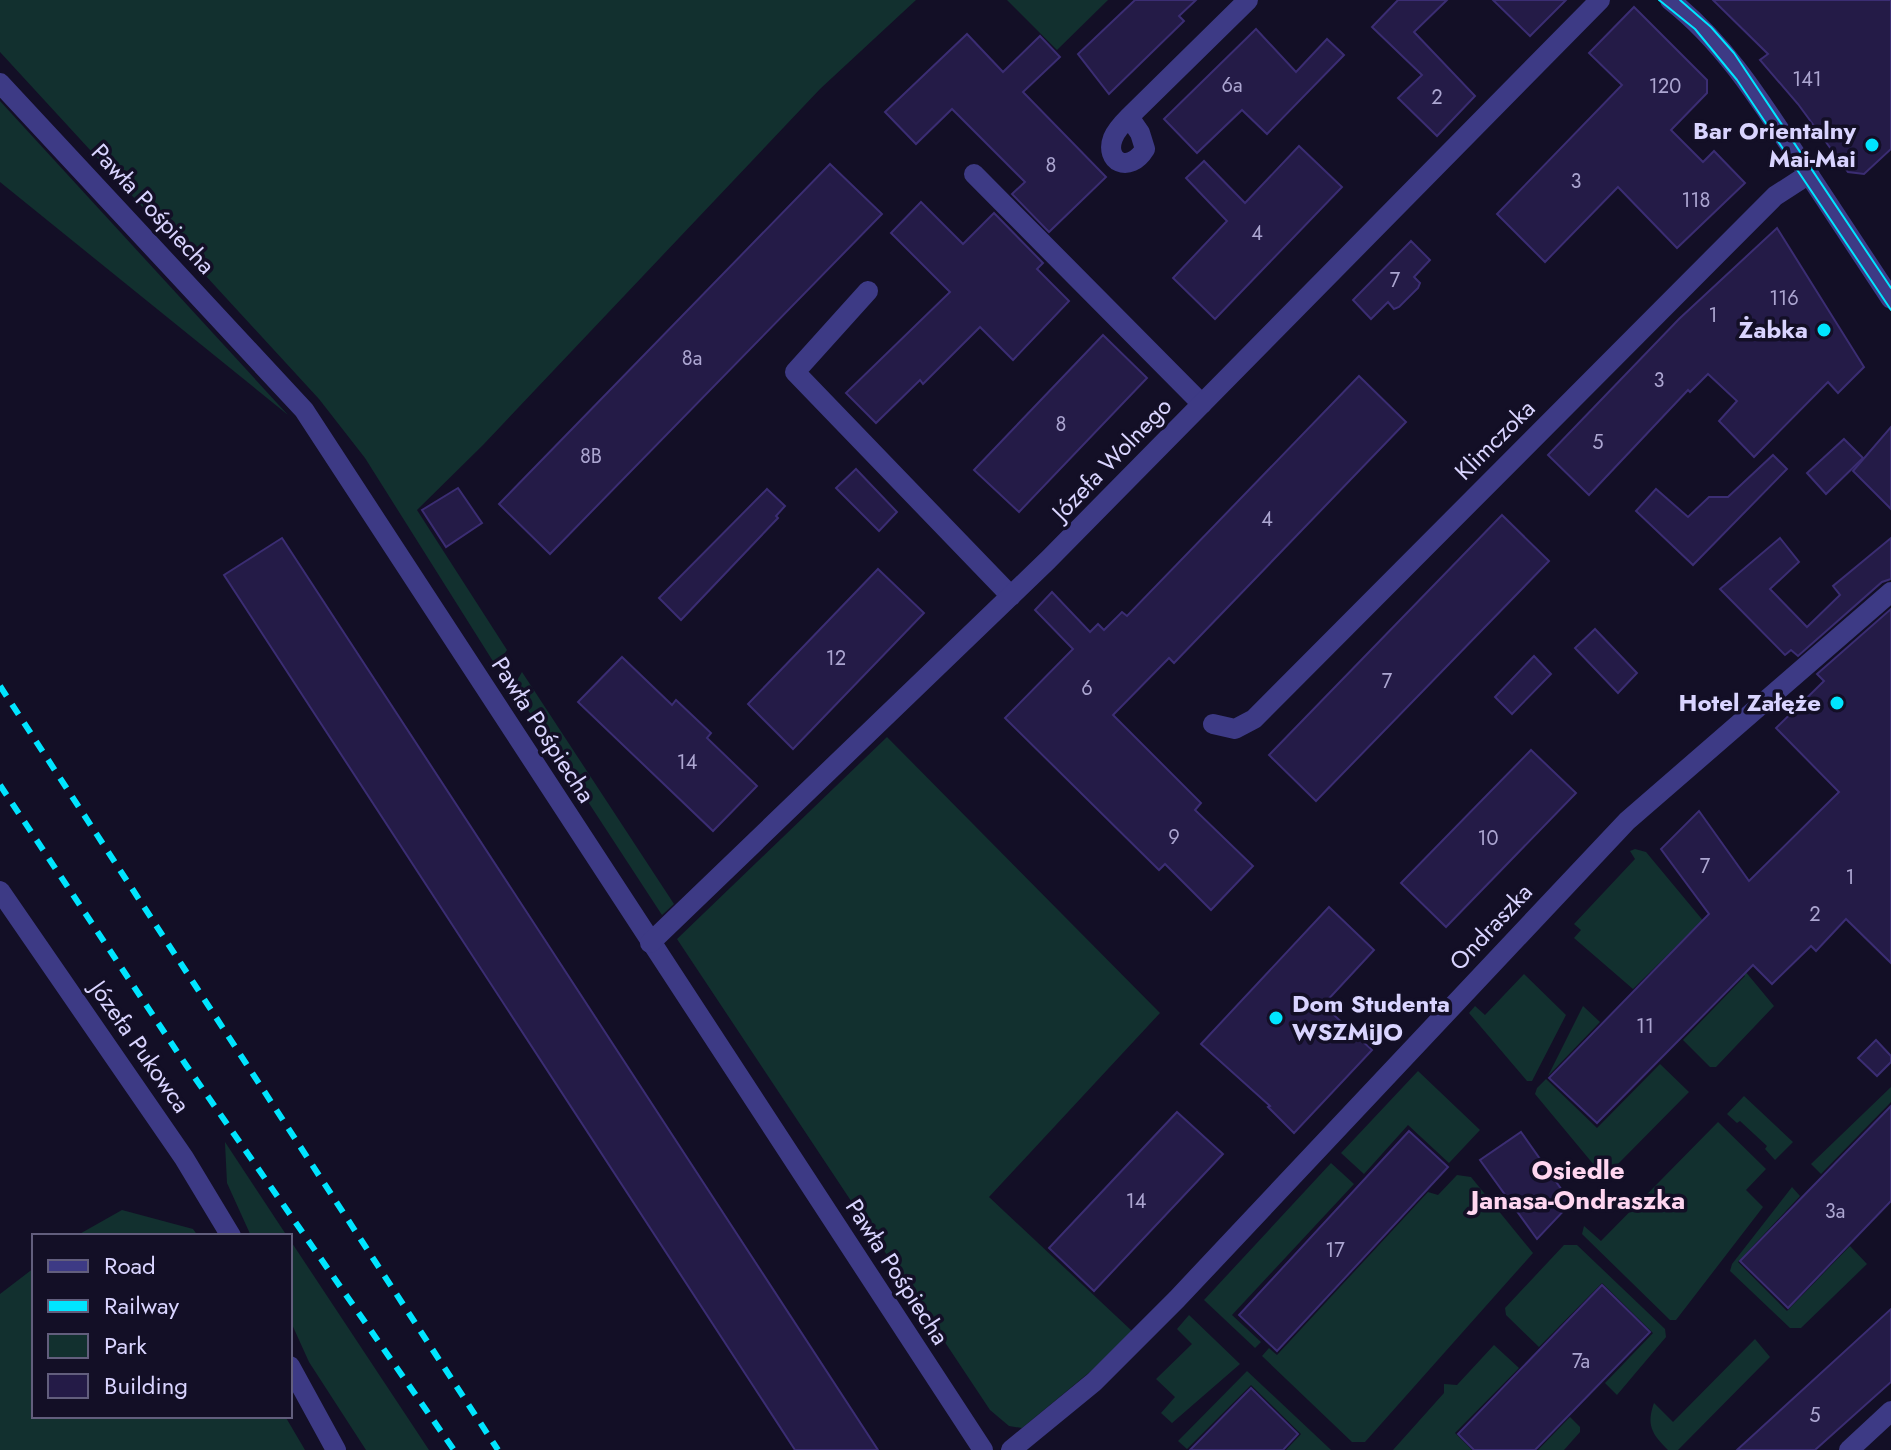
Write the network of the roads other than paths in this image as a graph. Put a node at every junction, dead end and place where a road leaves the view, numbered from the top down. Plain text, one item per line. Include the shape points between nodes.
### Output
1 (1248, 0) edge
2 (1600, 0) edge
3 (1670, 0) edge
4 (0, 83) edge
5 (1129, 117) dead end
6 (974, 174) dead end
7 (1809, 174) junction
8 (868, 291) dead end
9 (1891, 299) edge
10 (1202, 404) junction
11 (1891, 592) edge
12 (1011, 596) junction
13 (1213, 724) dead end
14 (0, 891) edge
15 (650, 943) junction
16 (230, 1234) edge
17 (292, 1370) edge
18 (1891, 1411) edge
19 (336, 1450) edge
20 (983, 1450) edge
21 (1011, 1450) edge
22 (1849, 1450) edge

1 - 5 street
2 - 10 street, Józefa Wolnego
3 - 7 street via 1727,55
4 - 15 street, Pawła Pośpiecha via 304,410
6 - 10 street
7 - 9 street
7 - 13 street, Klimczoka via 1775,196 1254,719 1235,729
8 - 12 street via 795,372
10 - 12 street, Józefa Wolnego
11 - 21 street, Ondraszka via 1627,821 1177,1299 1094,1382
12 - 15 street, Józefa Wolnego
14 - 16 street, Józefa Pukowca via 184,1158
15 - 20 street, Pawła Pośpiecha
17 - 19 street
18 - 22 street

